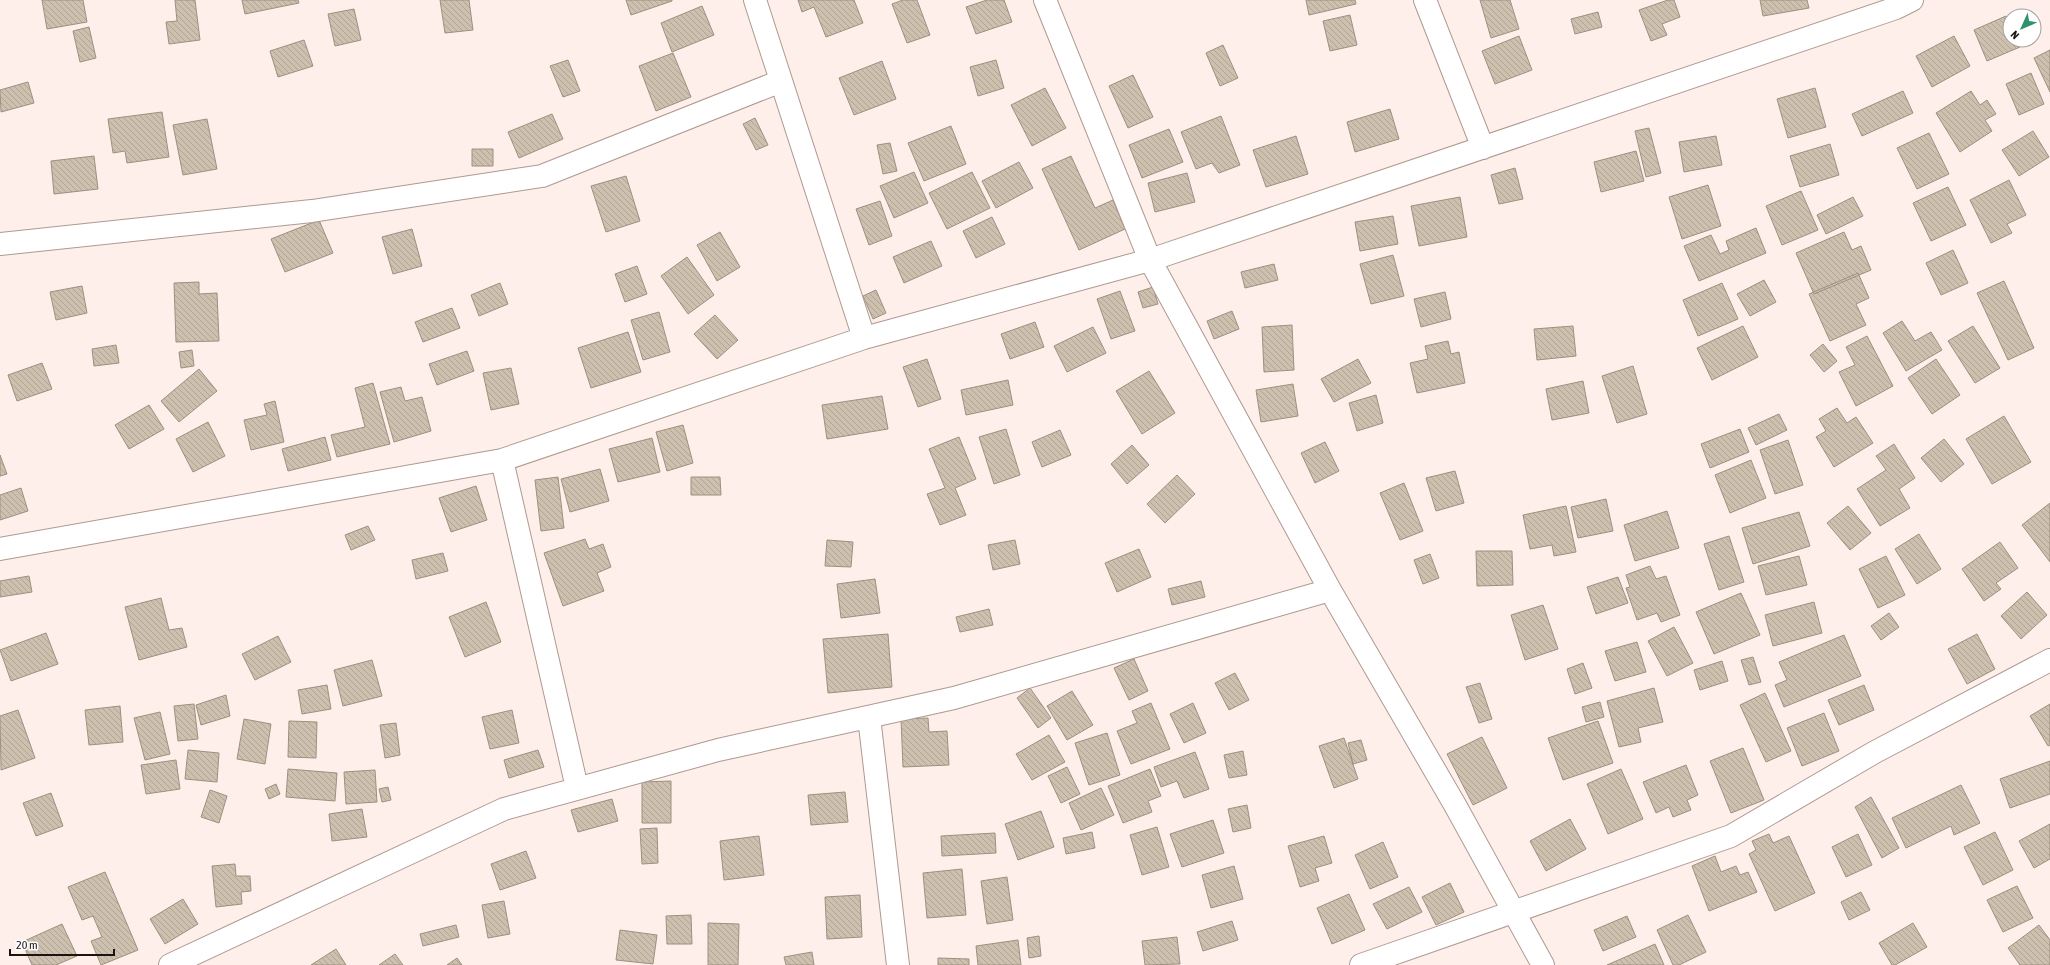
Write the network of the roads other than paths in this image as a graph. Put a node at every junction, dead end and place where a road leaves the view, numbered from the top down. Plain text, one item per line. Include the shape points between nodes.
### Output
1 (755, 0) edge
2 (1044, 0) edge
3 (1425, 0) edge
4 (1901, 3) edge
5 (781, 81) junction
6 (1483, 148) junction
7 (0, 244) edge
8 (1150, 260) junction
9 (864, 338) junction
10 (502, 460) junction
11 (0, 549) edge
12 (1330, 590) junction
13 (2050, 660) edge
14 (869, 717) junction
15 (577, 788) junction
16 (1514, 911) junction
17 (170, 965) edge
18 (898, 965) edge
19 (1361, 965) edge
20 (1543, 965) edge

1 - 5 street
2 - 8 street
3 - 6 street
4 - 6 street
5 - 7 street via 542,176 312,210
5 - 9 street
6 - 8 street
8 - 9 street
8 - 12 street
9 - 10 street
10 - 11 street
10 - 15 street
12 - 14 street via 954,698
12 - 16 street
13 - 16 street via 1875,752 1731,836
14 - 15 street via 718,750
14 - 18 street
15 - 17 street via 479,819
16 - 19 street
16 - 20 street

